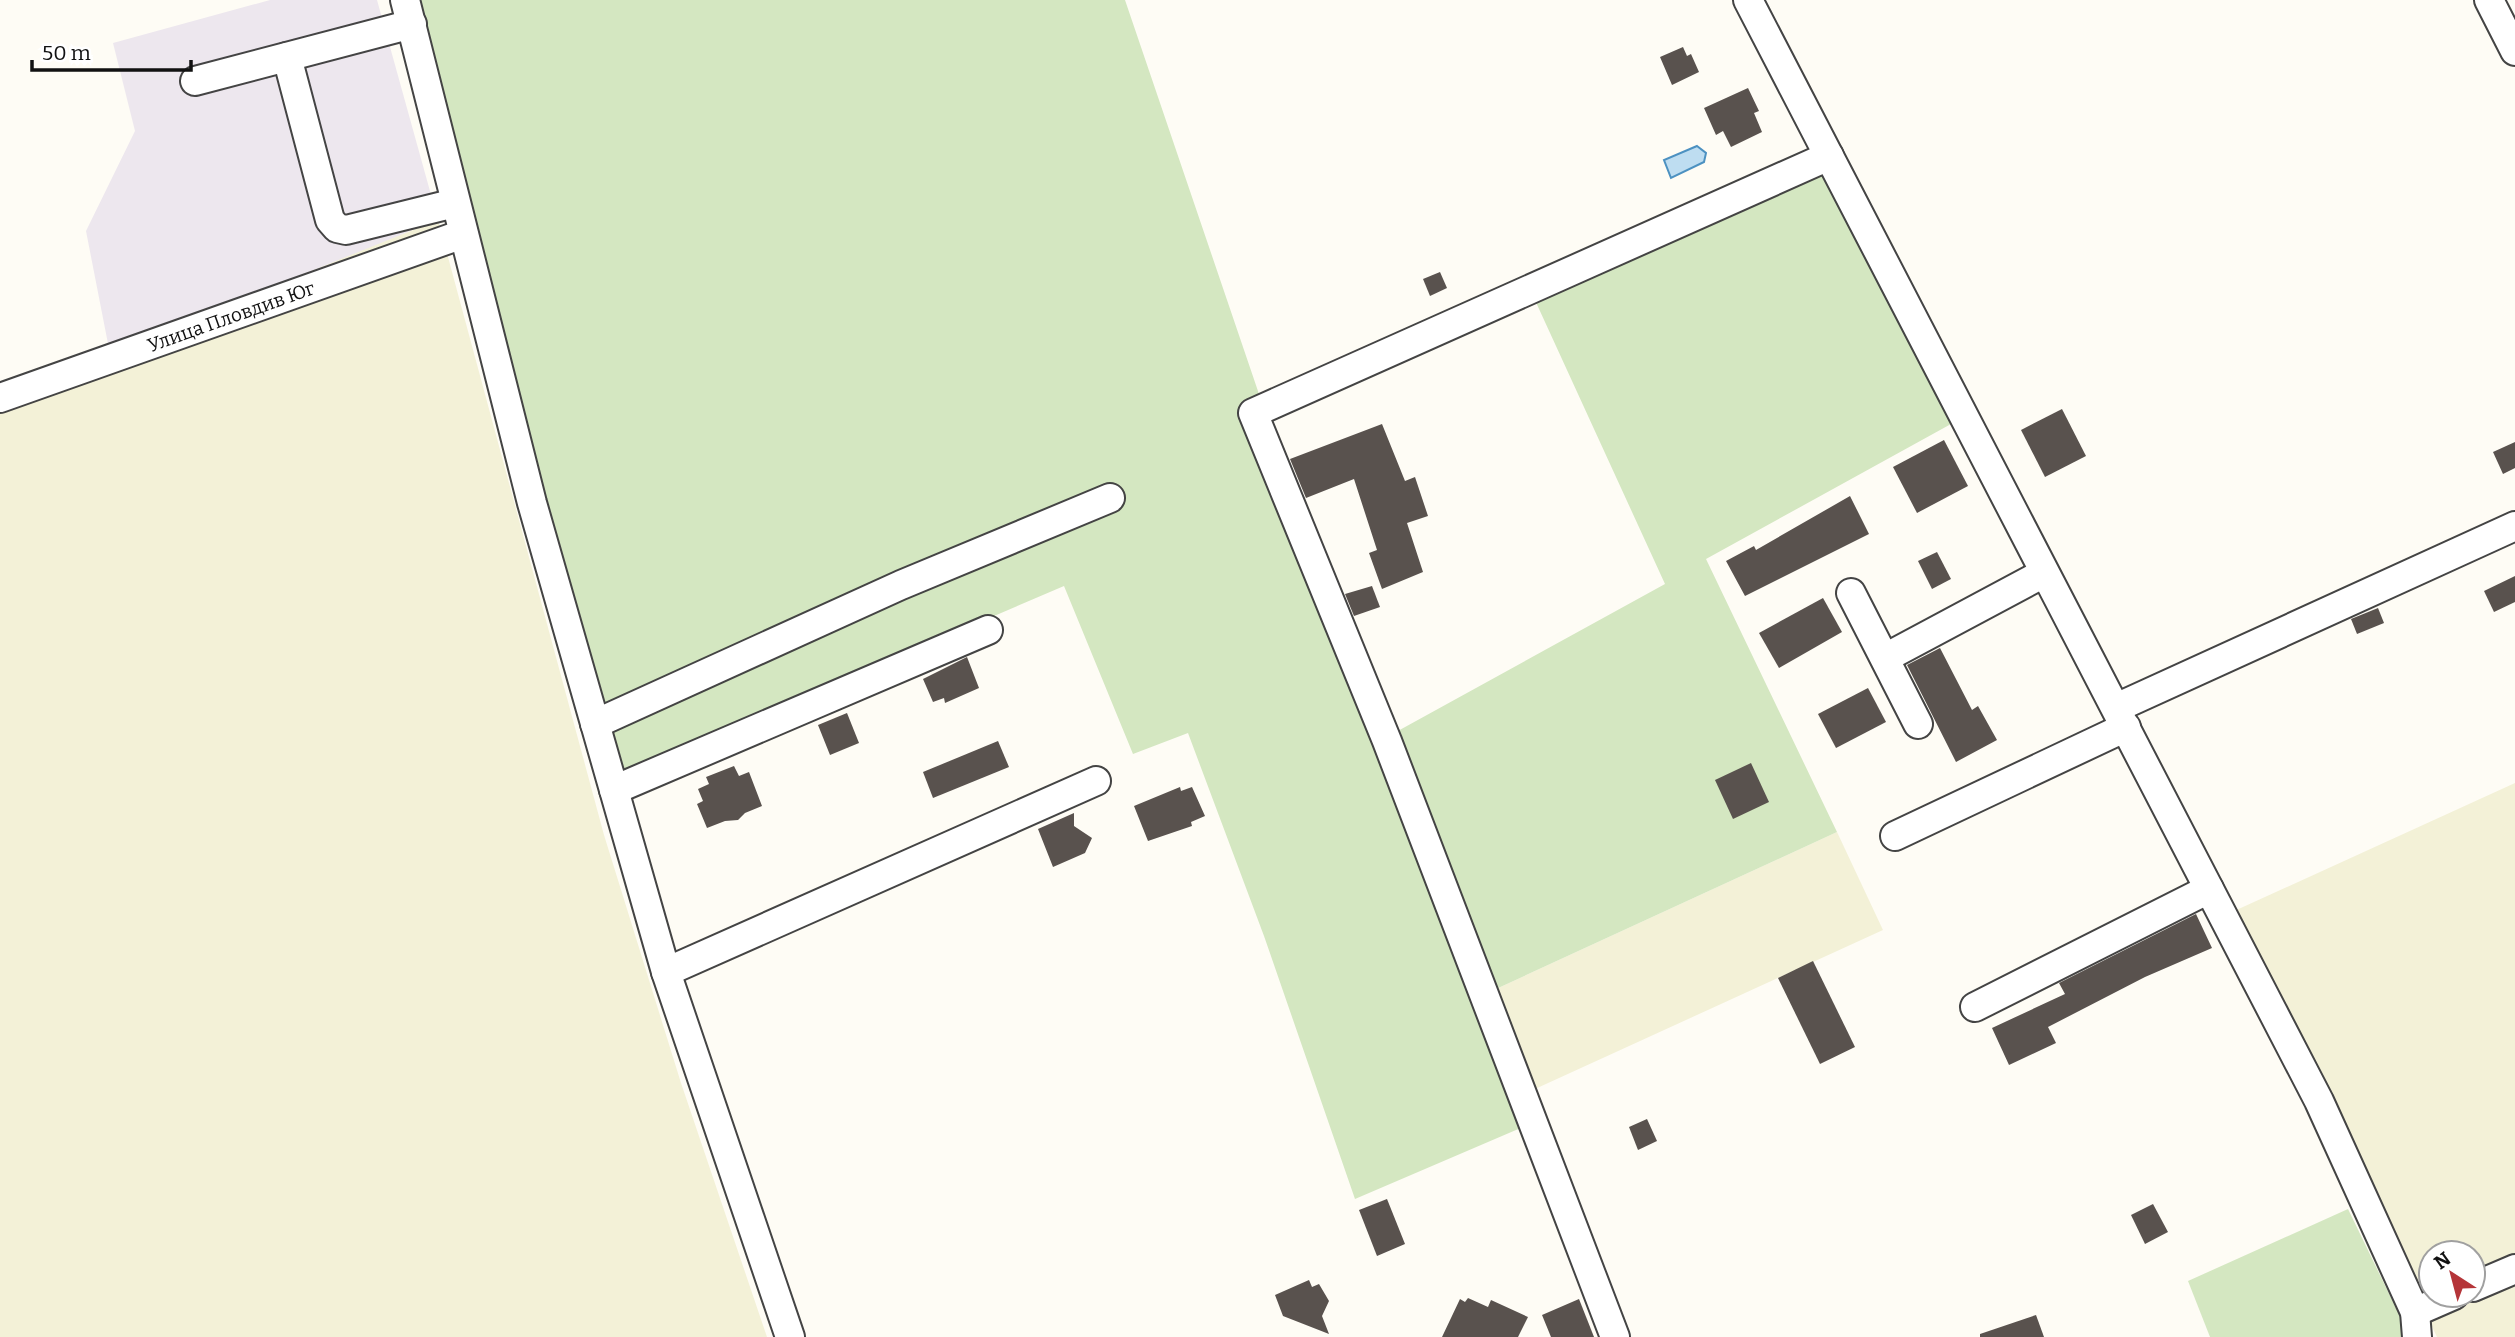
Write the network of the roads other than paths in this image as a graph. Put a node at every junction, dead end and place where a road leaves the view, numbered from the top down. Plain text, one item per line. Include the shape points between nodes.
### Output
1 (1748, 0) edge
2 (2489, 0) edge
3 (408, 12) edge
4 (2515, 51) edge
5 (287, 57) junction
6 (195, 81) dead end
7 (1829, 156) junction
8 (455, 203) junction
9 (463, 234) junction
10 (0, 398) edge
11 (1110, 498) dead end
12 (2515, 526) edge
13 (2044, 573) junction
14 (1851, 593) dead end
15 (988, 630) dead end
16 (1885, 658) junction
17 (2121, 717) junction
18 (595, 724) junction
19 (1918, 724) dead end
20 (1097, 781) dead end
21 (614, 790) junction
22 (1895, 836) dead end
23 (2209, 889) junction
24 (666, 972) junction
25 (1975, 1007) dead end
26 (2515, 1269) edge
27 (2487, 1281) edge
28 (2436, 1309) edge
29 (2416, 1324) edge
30 (790, 1337) edge
31 (1615, 1337) edge

1 - 7 street
2 - 4 street
3 - 5 street
3 - 8 street
5 - 6 street
5 - 8 street via 330,220 337,228 346,230
7 - 13 street
7 - 31 street via 1253,413 1387,741
8 - 9 street
9 - 10 street, Улица Пловдив Юг
9 - 18 street
11 - 18 street via 901,585
12 - 17 street
13 - 16 street
13 - 17 street
14 - 16 street
15 - 21 street
16 - 19 street
17 - 22 street
17 - 23 street
18 - 21 street
20 - 24 street
21 - 24 street
23 - 25 street
23 - 29 street via 2319,1101
24 - 30 street
26 - 27 street
28 - 29 street

